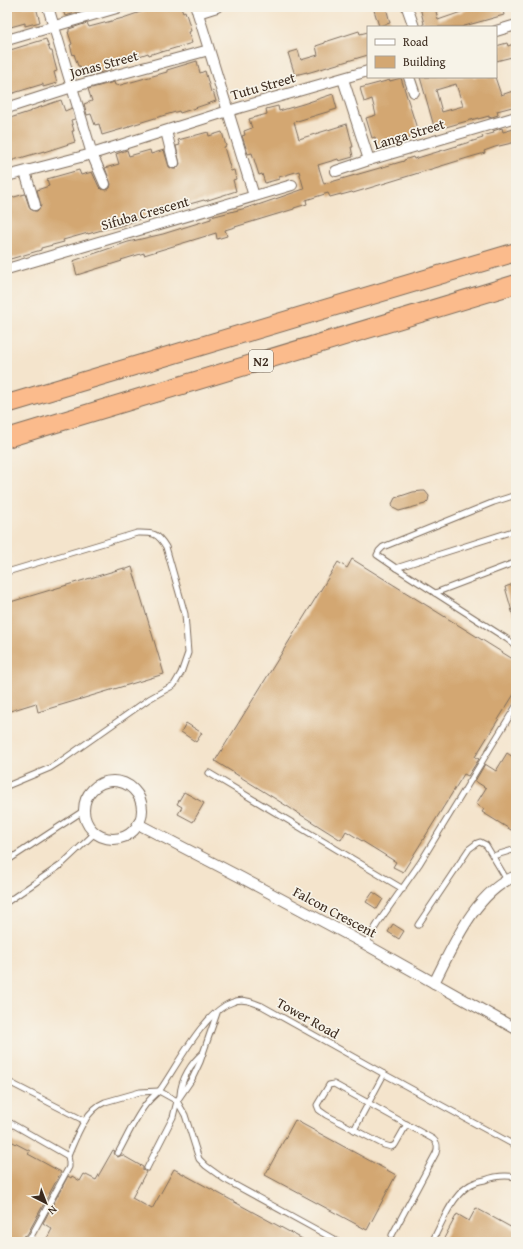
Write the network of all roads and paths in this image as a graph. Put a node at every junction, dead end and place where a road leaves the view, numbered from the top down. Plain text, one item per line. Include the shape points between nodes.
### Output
1 (48, 7) edge
2 (120, 7) edge
3 (217, 7) edge
4 (407, 7) edge
5 (197, 10) edge
6 (516, 25) edge
7 (414, 26) edge
8 (53, 27) junction
9 (497, 31) edge
10 (7, 40) edge
11 (209, 50) junction
12 (367, 71) edge
13 (410, 78) edge
14 (343, 79) junction
15 (72, 87) junction
16 (414, 92) dead end
17 (7, 108) edge
18 (228, 111) junction
19 (516, 117) edge
20 (166, 131) junction
21 (92, 154) junction
22 (369, 160) junction
23 (174, 163) dead end
24 (336, 171) dead end
25 (25, 172) junction
26 (7, 176) edge
27 (105, 184) dead end
28 (292, 185) dead end
29 (254, 196) junction
30 (35, 205) dead end
31 (516, 252) edge
32 (7, 269) edge
33 (516, 284) edge
34 (7, 404) edge
35 (7, 438) edge
36 (516, 495) edge
37 (516, 530) edge
38 (511, 564) dead end
39 (396, 568) junction
40 (7, 572) edge
41 (435, 593) junction
42 (516, 646) edge
43 (516, 706) edge
44 (209, 773) dead end
45 (7, 786) edge
46 (84, 811) junction
47 (138, 824) junction
48 (95, 833) junction
49 (516, 848) edge
50 (493, 856) junction
51 (7, 861) edge
52 (511, 878) edge
53 (403, 889) junction
54 (7, 902) edge
55 (418, 926) dead end
56 (365, 944) junction
57 (434, 983) junction
58 (218, 1011) junction
59 (516, 1029) edge
60 (384, 1074) junction
61 (7, 1081) edge
62 (159, 1091) junction
63 (177, 1101) junction
64 (368, 1102) junction
65 (7, 1121) edge
66 (85, 1121) junction
67 (407, 1124) junction
68 (354, 1130) junction
69 (516, 1146) edge
70 (118, 1153) dead end
71 (68, 1156) junction
72 (147, 1168) dead end
73 (516, 1177) edge
74 (392, 1235) dead end
75 (28, 1242) edge
76 (339, 1242) edge
77 (432, 1242) edge

1 - 8 street
2 - 8 street
3 - 5 street
4 - 7 street
5 - 11 street
6 - 9 street
8 - 10 street
8 - 15 street
11 - 15 street, Jonas Street
11 - 18 street
12 - 14 street, Tutu Street
13 - 16 street
14 - 18 street, Tutu Street
14 - 22 street, Langa Street
15 - 17 street, Jonas Street
15 - 21 street
18 - 20 street, Tutu Street
18 - 29 street
19 - 22 street, Langa Street
20 - 21 street, Tutu Street
20 - 23 street
21 - 25 street, Tutu Street
21 - 27 street
22 - 24 street
25 - 26 street, Tutu Street
25 - 30 street
28 - 29 street, Sifuba Crescent
29 - 32 street, Sifuba Crescent
31 - 34 highway, N2
33 - 35 highway, N2
36 - 39 lane via 380,548 378,555
37 - 39 lane
38 - 41 lane
39 - 41 lane
40 - 45 lane via 137,533 150,533 160,538 166,547 185,614 188,654 182,673 174,685 149,699 50,768
41 - 42 lane
43 - 53 lane
44 - 53 lane
46 - 47 street via 85,801 90,792 98,785 117,781 134,790 139,798 141,815
46 - 48 street via 85,821
46 - 51 lane
47 - 48 street via 129,834 116,839 107,839
47 - 56 street, Falcon Crescent
48 - 54 lane via 61,865
49 - 50 lane
50 - 52 lane
50 - 55 lane via 483,843 474,845
52 - 57 street via 486,896 461,930
53 - 56 lane
56 - 57 street, Falcon Crescent
57 - 59 street, Falcon Crescent
58 - 60 lane, Tower Road via 232,1002 250,1001
58 - 62 lane, Tower Road via 204,1025
58 - 63 lane via 204,1052 192,1078
60 - 64 lane
60 - 69 lane, Tower Road
61 - 66 lane
62 - 63 lane
62 - 66 lane via 140,1092 105,1102 95,1108
62 - 70 lane, Tower Road via 147,1102
63 - 72 lane via 173,1117
63 - 76 lane via 200,1159 206,1166 224,1179
64 - 67 lane
64 - 68 lane
64 - 68 lane via 332,1084 317,1105 320,1112
65 - 71 lane
66 - 71 lane
67 - 68 lane via 397,1142 391,1147 384,1146
67 - 74 lane via 436,1141 438,1148
71 - 75 lane via 69,1167
73 - 77 lane via 497,1176 468,1186 454,1202

